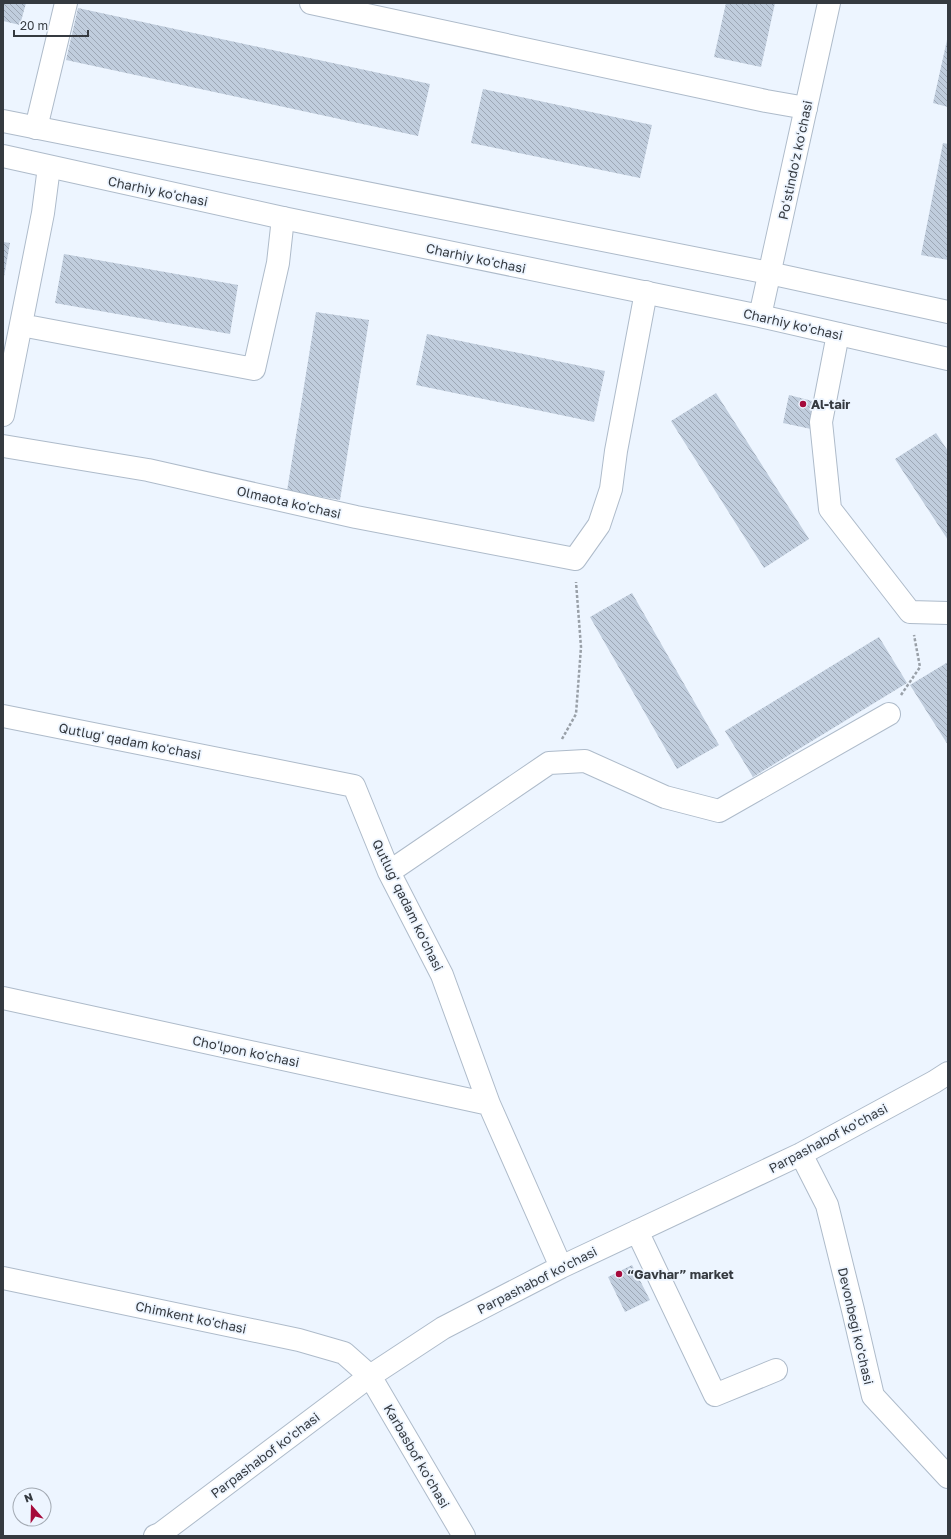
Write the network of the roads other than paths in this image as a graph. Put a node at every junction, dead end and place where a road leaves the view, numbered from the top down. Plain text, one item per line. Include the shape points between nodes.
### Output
1 (66, 3) edge
2 (311, 3) edge
3 (829, 3) edge
4 (806, 108) junction
5 (3, 121) edge
6 (36, 128) junction
7 (3, 156) edge
8 (49, 167) junction
9 (283, 218) junction
10 (769, 273) junction
11 (646, 292) junction
12 (948, 312) edge
13 (760, 316) junction
14 (21, 325) junction
15 (838, 334) junction
16 (948, 359) edge
17 (3, 415) edge
18 (3, 446) edge
19 (948, 613) edge
20 (889, 714) road end
21 (3, 716) edge
22 (389, 872) junction
23 (3, 998) edge
24 (948, 1073) edge
25 (489, 1104) junction
26 (801, 1154) junction
27 (637, 1231) junction
28 (561, 1267) junction
29 (3, 1278) edge
30 (776, 1370) dead end
31 (370, 1376) junction
32 (948, 1477) edge
33 (155, 1536) edge
34 (464, 1536) edge

1 - 6 street
2 - 4 street
3 - 4 street, Poʻstindoʻz koʻchasi
4 - 10 street, Poʻstindoʻz koʻchasi
5 - 6 street
6 - 10 street
7 - 8 street, Charhiy ko'chasi
8 - 9 street, Charhiy ko'chasi
8 - 14 street via 43,213
9 - 11 street, Charhiy ko'chasi
9 - 14 street via 278,264 254,369
10 - 12 street
10 - 13 street, Poʻstindoʻz koʻchasi
11 - 13 street, Charhiy ko'chasi
11 - 18 street, Olmaota ko'chasi via 611,490 599,525 575,559 356,517 148,470
13 - 15 street, Charhiy ko'chasi
14 - 17 street
15 - 16 street, Charhiy ko'chasi
15 - 19 street via 821,422 830,509 910,612
20 - 22 street via 720,811 665,797 585,761 549,762
21 - 22 street, Qutlug' qadam ko'chasi via 354,786
22 - 25 street, Qutlug' qadam ko'chasi via 442,975
23 - 25 street, Cho'lpon ko'chasi
24 - 26 street, Parpashabof ko'chasi
25 - 28 street, Qutlug' qadam ko'chasi
26 - 27 street, Parpashabof ko'chasi
26 - 32 street, Devonbegi ko'chasi via 827,1205 873,1396
27 - 28 street, Parpashabof ko'chasi
27 - 30 street via 715,1395
28 - 31 street, Parpashabof ko'chasi via 443,1328
29 - 31 street, Chimkent ko'chasi via 299,1340 344,1353
31 - 33 street, Parpashabof ko'chasi
31 - 34 street, Karbasbof ko'chasi

